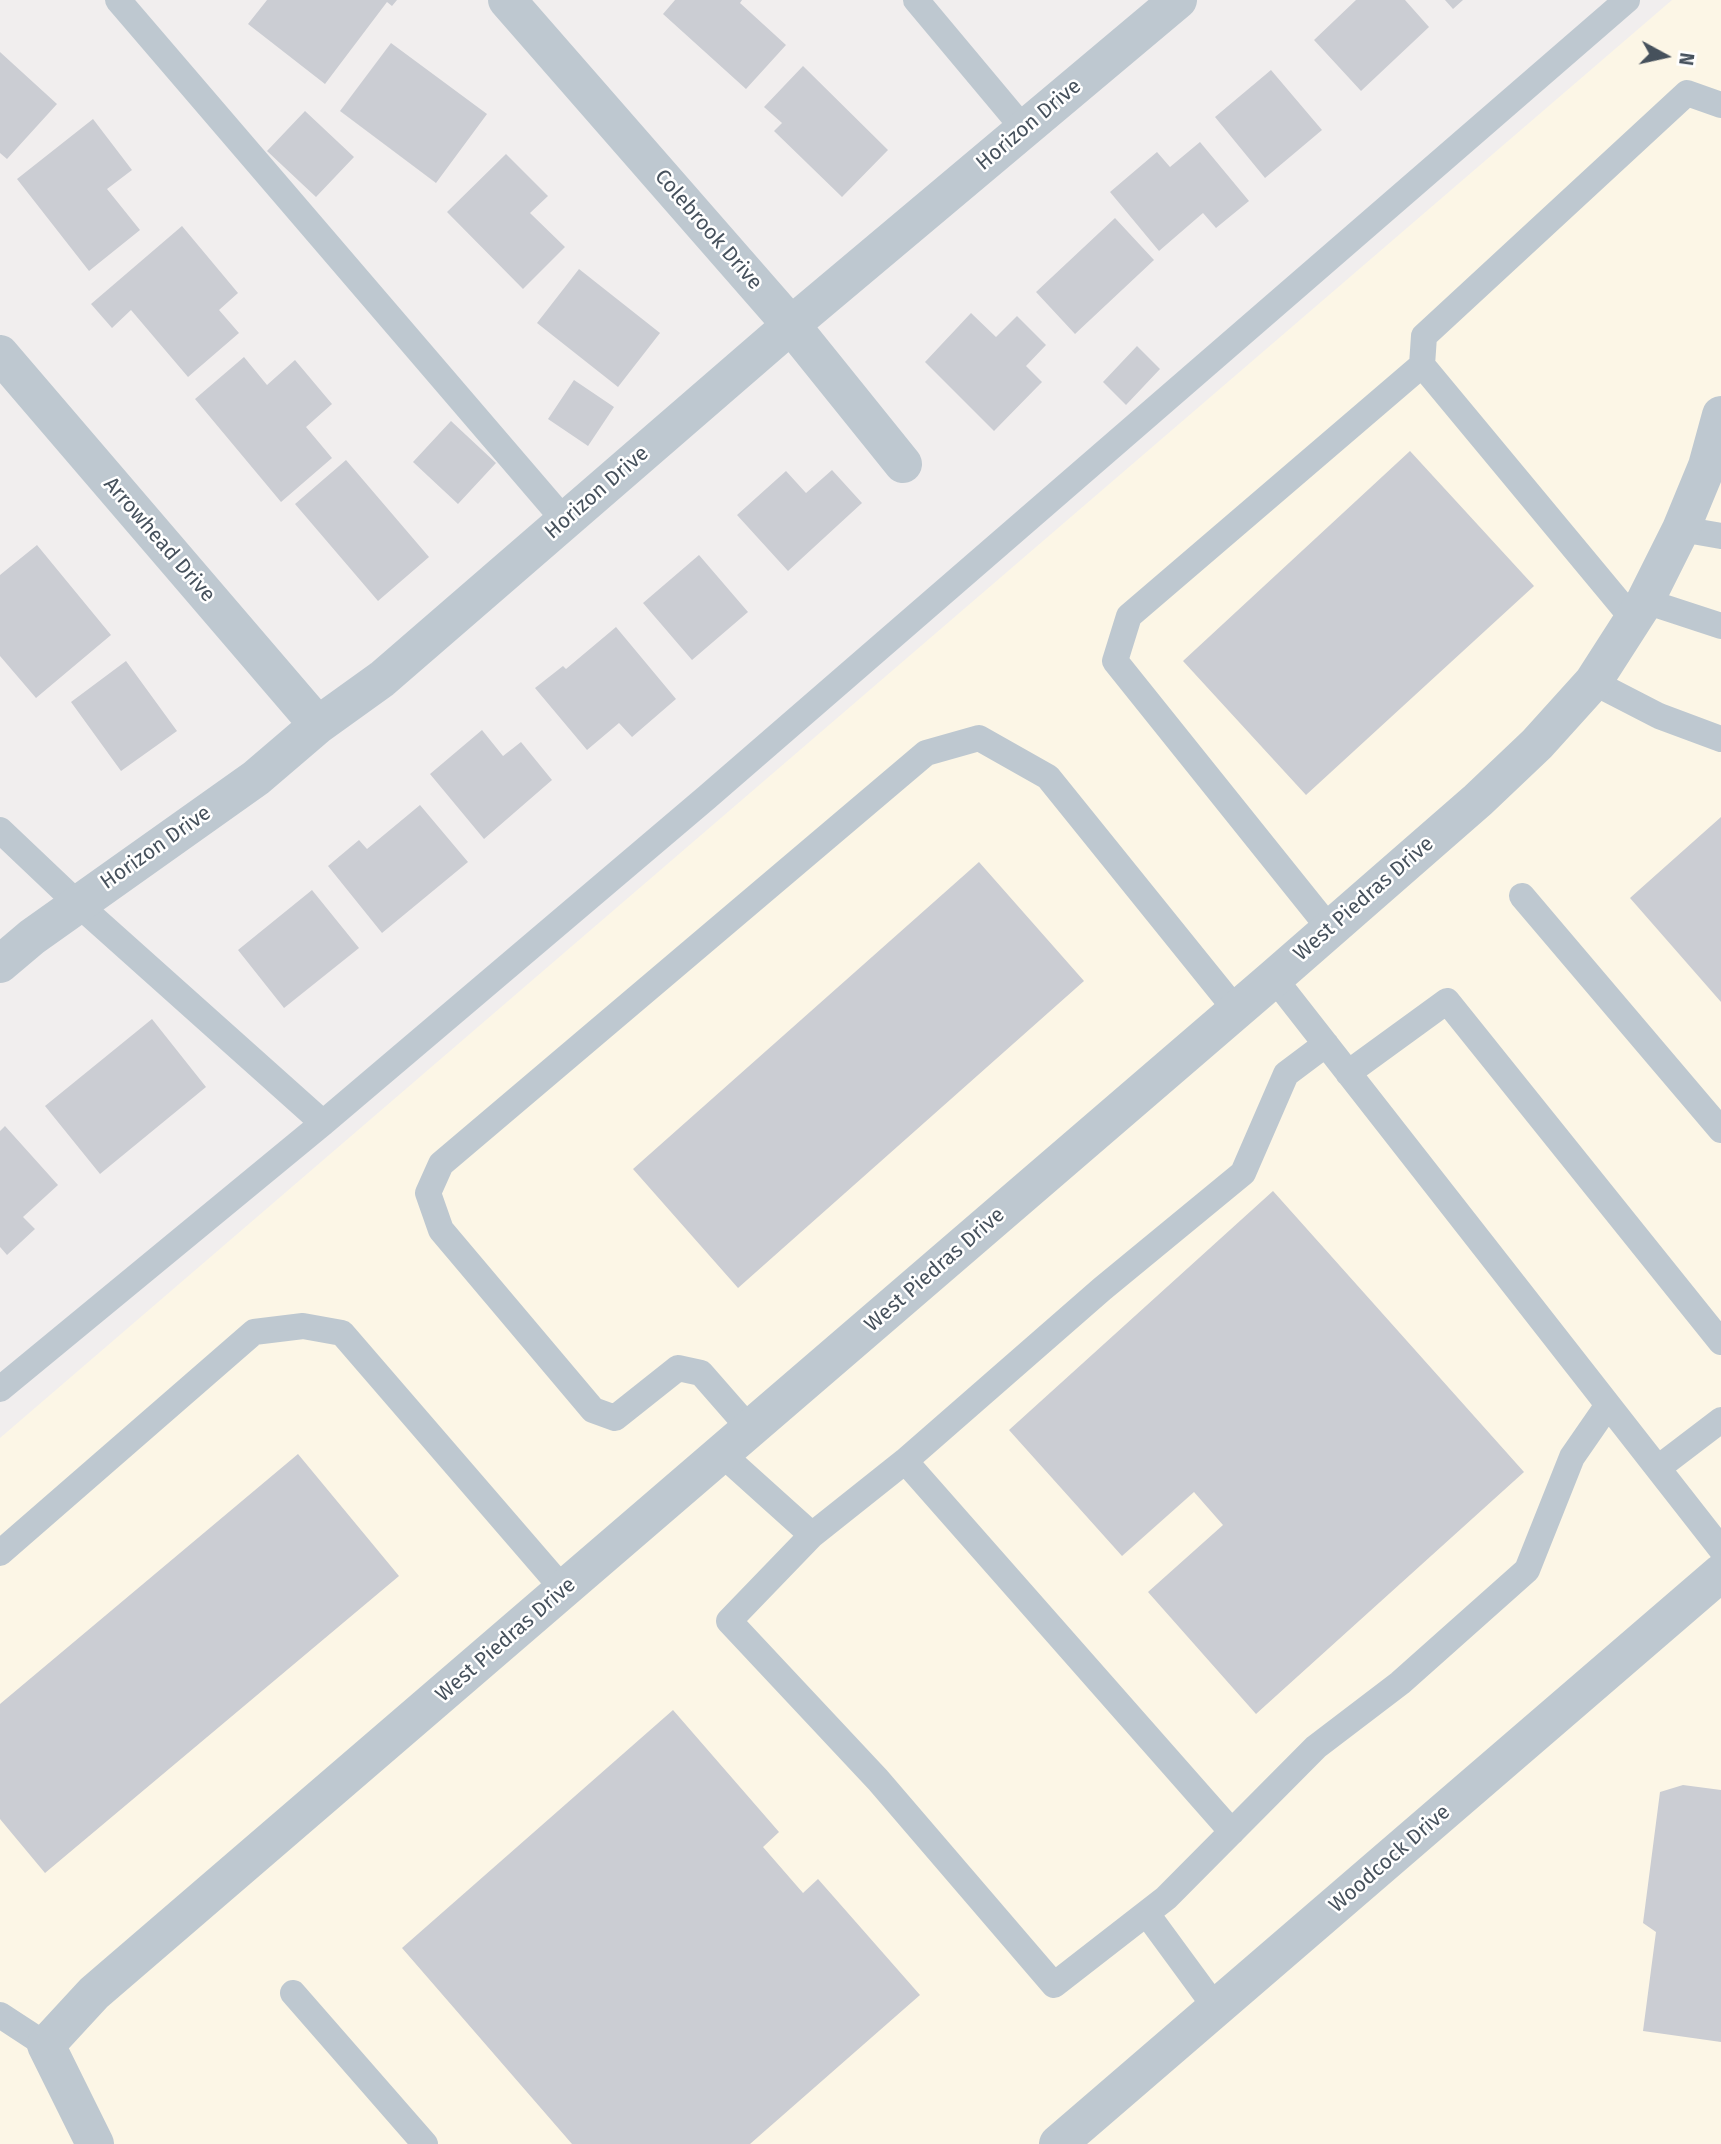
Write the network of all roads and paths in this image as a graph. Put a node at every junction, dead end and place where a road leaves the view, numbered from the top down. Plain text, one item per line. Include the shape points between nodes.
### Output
1 (118, 0) edge
2 (508, 0) edge
3 (916, 0) edge
4 (1178, 0) edge
5 (1627, 0) edge
6 (1721, 105) edge
7 (1024, 129) junction
8 (791, 325) junction
9 (0, 354) edge
10 (1422, 365) junction
11 (1721, 415) edge
12 (903, 464) dead end
13 (565, 521) junction
14 (1681, 529) junction
15 (1721, 536) edge
16 (1639, 610) junction
17 (1721, 626) edge
18 (1593, 682) junction
19 (318, 725) junction
20 (1721, 739) edge
21 (0, 830) edge
22 (1522, 896) dead end
23 (78, 904) junction
24 (1330, 929) junction
25 (0, 964) edge
26 (1274, 978) junction
27 (1236, 1010) junction
28 (1325, 1044) junction
29 (1348, 1073) junction
30 (323, 1122) junction
31 (1721, 1130) edge
32 (1721, 1342) edge
33 (0, 1389) edge
34 (1608, 1405) junction
35 (1721, 1420) edge
36 (750, 1429) junction
37 (722, 1454) junction
38 (905, 1461) junction
39 (1658, 1468) junction
40 (812, 1535) junction
41 (1721, 1549) edge
42 (0, 1553) edge
43 (1721, 1573) edge
44 (564, 1591) junction
45 (1232, 1832) junction
46 (1147, 1914) junction
47 (293, 1993) dead end
48 (1216, 2008) junction
49 (0, 2015) edge
50 (46, 2045) junction
51 (95, 2144) edge
52 (425, 2144) edge
53 (1058, 2144) edge

1 - 13 lane
2 - 8 street, Colebrook Drive
3 - 7 lane
4 - 7 street, Horizon Drive
5 - 30 lane via 716,789
6 - 10 lane via 1686,93 1424,336
7 - 8 street, Horizon Drive
8 - 12 street, Colebrook Drive
8 - 13 street, Horizon Drive
9 - 19 street, Arrowhead Drive
10 - 16 lane
10 - 24 lane via 1129,616 1115,661
11 - 14 street, West Piedras Drive via 1707,466
13 - 19 street, Horizon Drive via 382,679
14 - 15 lane
14 - 16 street, West Piedras Drive
16 - 17 lane
16 - 18 street, West Piedras Drive
18 - 20 lane via 1659,716
18 - 24 street, West Piedras Drive via 1478,800
19 - 23 street, Horizon Drive via 256,778
21 - 23 lane
22 - 31 lane
23 - 25 street, Horizon Drive
23 - 30 lane
24 - 26 street, West Piedras Drive
26 - 27 street, West Piedras Drive
26 - 28 lane
27 - 36 street, West Piedras Drive
27 - 36 lane via 1048,777 979,738 926,753 441,1164 428,1193 441,1230 593,1410 615,1419 678,1368 701,1373
28 - 29 lane
28 - 38 lane via 1286,1074 1243,1173
29 - 32 lane via 1447,1001
29 - 34 lane
30 - 33 lane
34 - 39 lane
34 - 45 lane via 1572,1457 1527,1570 1400,1683 1316,1746
35 - 39 lane
36 - 37 street, West Piedras Drive
37 - 40 lane
37 - 44 street, West Piedras Drive
38 - 40 lane
38 - 45 lane
39 - 41 lane
40 - 46 lane via 729,1620 878,1780 1054,1984
42 - 44 lane via 254,1332 303,1326 342,1333
43 - 48 street, Woodcock Drive
44 - 50 street, West Piedras Drive via 94,1993
45 - 46 lane
46 - 48 lane
47 - 52 lane
48 - 53 street, Woodcock Drive
49 - 50 lane
50 - 51 street

